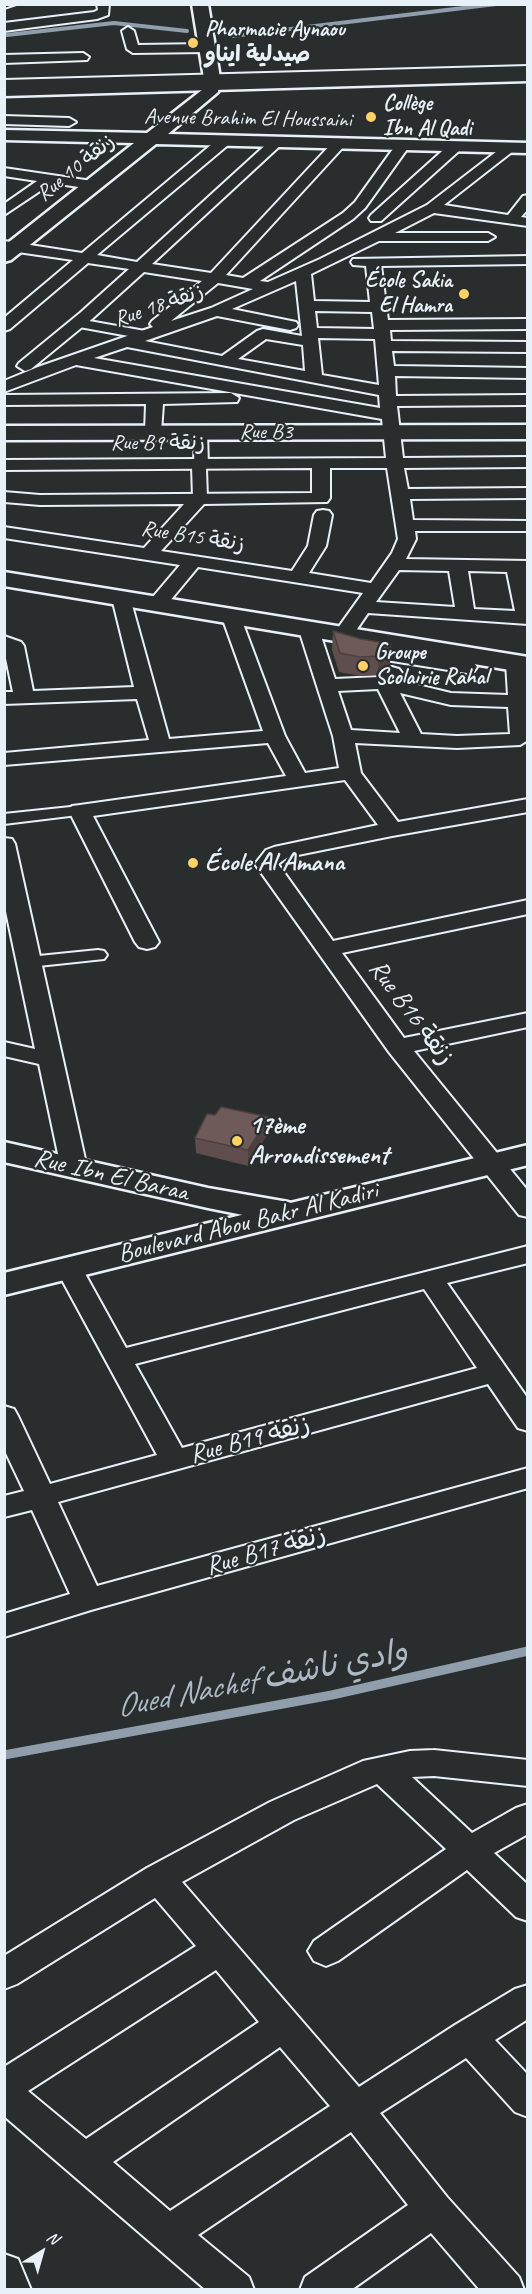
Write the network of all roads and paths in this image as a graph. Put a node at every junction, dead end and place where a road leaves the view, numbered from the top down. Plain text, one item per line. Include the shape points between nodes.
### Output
1 (10, 4) edge
2 (103, 4) edge
3 (200, 4) edge
4 (4, 5) edge
5 (4, 27) edge
6 (128, 30) dead end
7 (204, 39) junction
8 (4, 59) edge
9 (528, 70) edge
10 (528, 76) edge
11 (528, 81) edge
12 (84, 82) junction
13 (4, 84) edge
14 (212, 84) junction
15 (4, 93) edge
16 (69, 122) dead end
17 (5, 131) edge
18 (150, 140) junction
19 (223, 142) junction
20 (276, 143) junction
21 (339, 144) junction
22 (404, 145) junction
23 (455, 147) junction
24 (519, 148) edge
25 (5, 173) edge
26 (49, 179) junction
27 (92, 185) junction
28 (528, 199) edge
29 (432, 208) junction
30 (4, 211) edge
31 (479, 215) junction
32 (376, 218) dead end
33 (511, 220) junction
34 (528, 222) edge
35 (528, 233) edge
36 (487, 235) junction
37 (376, 237) junction
38 (8, 249) edge
39 (86, 258) junction
40 (528, 260) edge
41 (495, 261) junction
42 (325, 262) junction
43 (373, 262) junction
44 (141, 267) junction
45 (303, 272) junction
46 (214, 279) junction
47 (244, 284) junction
48 (270, 287) junction
49 (307, 306) junction
50 (379, 307) junction
51 (216, 311) junction
52 (78, 323) junction
53 (528, 324) edge
54 (4, 326) edge
55 (148, 334) junction
56 (309, 335) junction
57 (383, 335) junction
58 (126, 342) junction
59 (528, 347) edge
60 (74, 359) junction
61 (4, 362) edge
62 (223, 362) junction
63 (249, 366) junction
64 (33, 370) junction
65 (387, 371) junction
66 (528, 373) edge
67 (314, 379) junction
68 (224, 385) junction
69 (4, 387) edge
70 (292, 397) junction
71 (134, 399) junction
72 (155, 399) junction
73 (4, 400) edge
74 (528, 400) edge
75 (389, 410) junction
76 (153, 432) junction
77 (201, 432) junction
78 (528, 432) edge
79 (4, 433) edge
80 (528, 462) edge
81 (395, 464) junction
82 (4, 465) edge
83 (321, 465) junction
84 (200, 466) junction
85 (528, 493) edge
86 (400, 494) junction
87 (4, 497) edge
88 (200, 498) junction
89 (323, 516) dead end
90 (405, 525) junction
91 (528, 526) edge
92 (4, 532) edge
93 (148, 554) junction
94 (193, 561) junction
95 (393, 564) junction
96 (458, 567) junction
97 (521, 567) edge
98 (297, 578) junction
99 (4, 579) edge
100 (375, 589) junction
101 (121, 598) junction
102 (157, 604) junction
103 (362, 607) junction
104 (465, 613) junction
105 (232, 617) junction
106 (527, 617) edge
107 (309, 630) junction
108 (344, 635) junction
109 (4, 642) edge
110 (406, 652) junction
111 (471, 662) junction
112 (522, 664) edge
113 (386, 683) junction
114 (325, 685) junction
115 (145, 693) junction
116 (15, 698) edge
117 (451, 699) junction
118 (519, 701) junction
119 (275, 736) junction
120 (343, 736) junction
121 (413, 739) junction
122 (457, 742) junction
123 (161, 746) junction
124 (4, 759) edge
125 (351, 773) junction
126 (299, 781) junction
127 (80, 810) junction
128 (523, 812) edge
129 (4, 819) edge
130 (392, 829) junction
131 (4, 844) edge
132 (8, 880) edge
133 (528, 907) edge
134 (147, 942) dead end
135 (328, 950) junction
136 (20, 953) edge
137 (98, 955) dead end
138 (528, 1020) edge
139 (398, 1047) junction
140 (4, 1049) edge
141 (49, 1059) junction
142 (4, 1152) edge
143 (528, 1155) edge
144 (492, 1163) junction
145 (74, 1168) junction
146 (528, 1209) edge
147 (288, 1213) junction
148 (528, 1254) edge
149 (68, 1268) junction
150 (430, 1278) junction
151 (4, 1284) edge
152 (118, 1359) junction
153 (494, 1373) junction
154 (4, 1416) edge
155 (528, 1421) edge
156 (176, 1461) junction
157 (528, 1478) edge
158 (42, 1497) junction
159 (4, 1507) edge
160 (88, 1600) junction
161 (4, 1626) edge
162 (383, 1769) junction
163 (528, 1773) edge
164 (528, 1817) edge
165 (470, 1851) junction
166 (159, 1878) junction
167 (528, 1907) edge
168 (219, 1950) junction
169 (327, 1951) dead end
170 (4, 1974) edge
171 (528, 2000) edge
172 (283, 2025) junction
173 (468, 2036) junction
174 (4, 2087) edge
175 (4, 2093) edge
176 (528, 2101) edge
177 (355, 2109) junction
178 (83, 2162) junction
179 (434, 2209) junction
180 (170, 2232) junction
181 (4, 2272) edge
182 (12, 2289) edge
183 (235, 2289) edge
184 (319, 2289) edge
185 (505, 2289) edge

1 - 4 street
2 - 5 street via 101,14
3 - 7 street
6 - 7 street via 134,49
7 - 14 street
8 - 12 street via 82,51
9 - 14 street
10 - 14 street
11 - 14 street
12 - 13 street
12 - 14 street
14 - 15 street
14 - 18 street, Rue 10 زنقة
16 - 17 street
17 - 18 street, Avenue Brahim El Houssaini
18 - 19 street, Avenue Brahim El Houssaini
18 - 27 street, Rue 10 زنقة
19 - 20 street, Avenue Brahim El Houssaini
19 - 39 street
20 - 21 street, Avenue Brahim El Houssaini
20 - 44 street
21 - 22 street, Avenue Brahim El Houssaini
21 - 46 street
22 - 23 street, Avenue Brahim El Houssaini
22 - 47 street via 348,216
23 - 24 street, Avenue Brahim El Houssaini
23 - 32 street
24 - 29 street, Rue 18 زنقة
25 - 26 street
26 - 27 street
26 - 30 street
27 - 38 street, Rue 10 زنقة
28 - 33 street
29 - 31 street
29 - 37 street, Rue 18 زنقة
31 - 33 street
31 - 36 street
33 - 34 street
35 - 36 street
36 - 37 street
36 - 41 street
37 - 42 street, Rue 18 زنقة
38 - 39 street
39 - 44 street
39 - 54 street
40 - 41 street
41 - 43 street
42 - 43 street
42 - 45 street, Rue 18 زنقة
43 - 50 street
44 - 46 street
44 - 52 street
45 - 48 street, Rue 18 زنقة
45 - 49 street
46 - 47 street
46 - 55 street
47 - 48 street
48 - 51 street, Rue 18 زنقة
49 - 50 street
49 - 56 street
50 - 57 street
51 - 55 street, Rue 18 زنقة
51 - 56 street
52 - 55 street
52 - 64 street
53 - 57 street
55 - 58 street, Rue 18 زنقة
56 - 57 street
56 - 62 street via 263,334
56 - 67 street
57 - 59 street
57 - 65 street
58 - 60 street, Rue 18 زنقة
58 - 62 street
60 - 64 street, Rue 18 زنقة
60 - 68 street
61 - 64 street
62 - 63 street
63 - 67 street
63 - 68 street
64 - 69 street, Rue 18 زنقة
64 - 71 street
65 - 66 street
65 - 75 street
67 - 75 street
68 - 70 street
70 - 72 street
70 - 75 street
71 - 72 street
71 - 73 street
72 - 76 street
74 - 75 street
75 - 77 street, Rue B3
75 - 78 street, Rue B3
75 - 81 street
76 - 77 street, Rue B3
76 - 79 street, Rue B3
77 - 84 street
80 - 81 street, Rue B9 زنقة
81 - 83 street, Rue B9 زنقة
81 - 86 street
82 - 84 street, Rue B9 زنقة
83 - 84 street, Rue B9 زنقة
83 - 88 street via 321,498
84 - 88 street
85 - 86 street
86 - 90 street
87 - 88 street
88 - 93 street
89 - 98 street via 317,546
90 - 91 street
90 - 95 street via 407,539
92 - 93 street, Rue B15 زنقة
93 - 94 street, Rue B15 زنقة
94 - 98 street, Rue B15 زنقة
94 - 102 street
95 - 96 street
95 - 100 street
96 - 97 street
96 - 104 street
97 - 106 street
98 - 100 street, Rue B15 زنقة
99 - 101 street
100 - 103 street
101 - 102 street
101 - 115 street
102 - 105 street
103 - 104 street
103 - 108 street
104 - 106 street
105 - 107 street
105 - 119 street
107 - 108 street
107 - 114 street
108 - 110 street
109 - 116 street via 14,646
110 - 111 street
110 - 113 street
111 - 112 street
111 - 117 street
112 - 118 street
113 - 114 street
113 - 117 street
113 - 121 street
114 - 120 street
115 - 116 street
115 - 123 street
117 - 118 street
117 - 122 street
118 - 122 street via 517,738 508,742
119 - 123 street
119 - 126 street
120 - 121 street
120 - 125 street
121 - 122 street
123 - 124 street
125 - 126 street
125 - 130 street
126 - 127 street
127 - 129 street
127 - 134 street
128 - 130 street
130 - 135 street, Rue B16 زنقة via 282,852 268,860 266,864
131 - 132 street
132 - 136 street
133 - 135 street
135 - 139 street, Rue B16 زنقة
136 - 137 street
136 - 141 street
138 - 139 street
139 - 144 street, Rue B16 زنقة
140 - 141 street
141 - 145 street
142 - 145 street, Rue Ibn El Baraa
143 - 144 street, Boulevard Abou Bakr Al Kadiri
144 - 146 street, Rue B16 زنقة
144 - 147 street, Boulevard Abou Bakr Al Kadiri
145 - 147 street, Rue Ibn El Baraa
147 - 149 street, Boulevard Abou Bakr Al Kadiri
148 - 150 street
149 - 151 street, Boulevard Abou Bakr Al Kadiri
149 - 152 street
150 - 152 street
150 - 153 street
152 - 156 street
153 - 155 street
153 - 156 street, Rue B19 زنقة
154 - 158 street
156 - 158 street, Rue B19 زنقة
157 - 160 street, Rue B17 زنقة
158 - 159 street, Rue B19 زنقة
158 - 160 street
160 - 161 street, Rue B17 زنقة
162 - 163 street via 434,1763
162 - 165 street
162 - 166 street via 343,1782 282,1811
164 - 165 street
165 - 167 street
165 - 169 street
166 - 168 street
166 - 170 street
168 - 172 street
168 - 174 street
171 - 173 street
172 - 177 street
172 - 178 street
173 - 176 street
173 - 177 street
175 - 178 street
177 - 179 street
177 - 180 street
178 - 180 street
179 - 184 street
179 - 185 street
180 - 183 street
181 - 182 street

